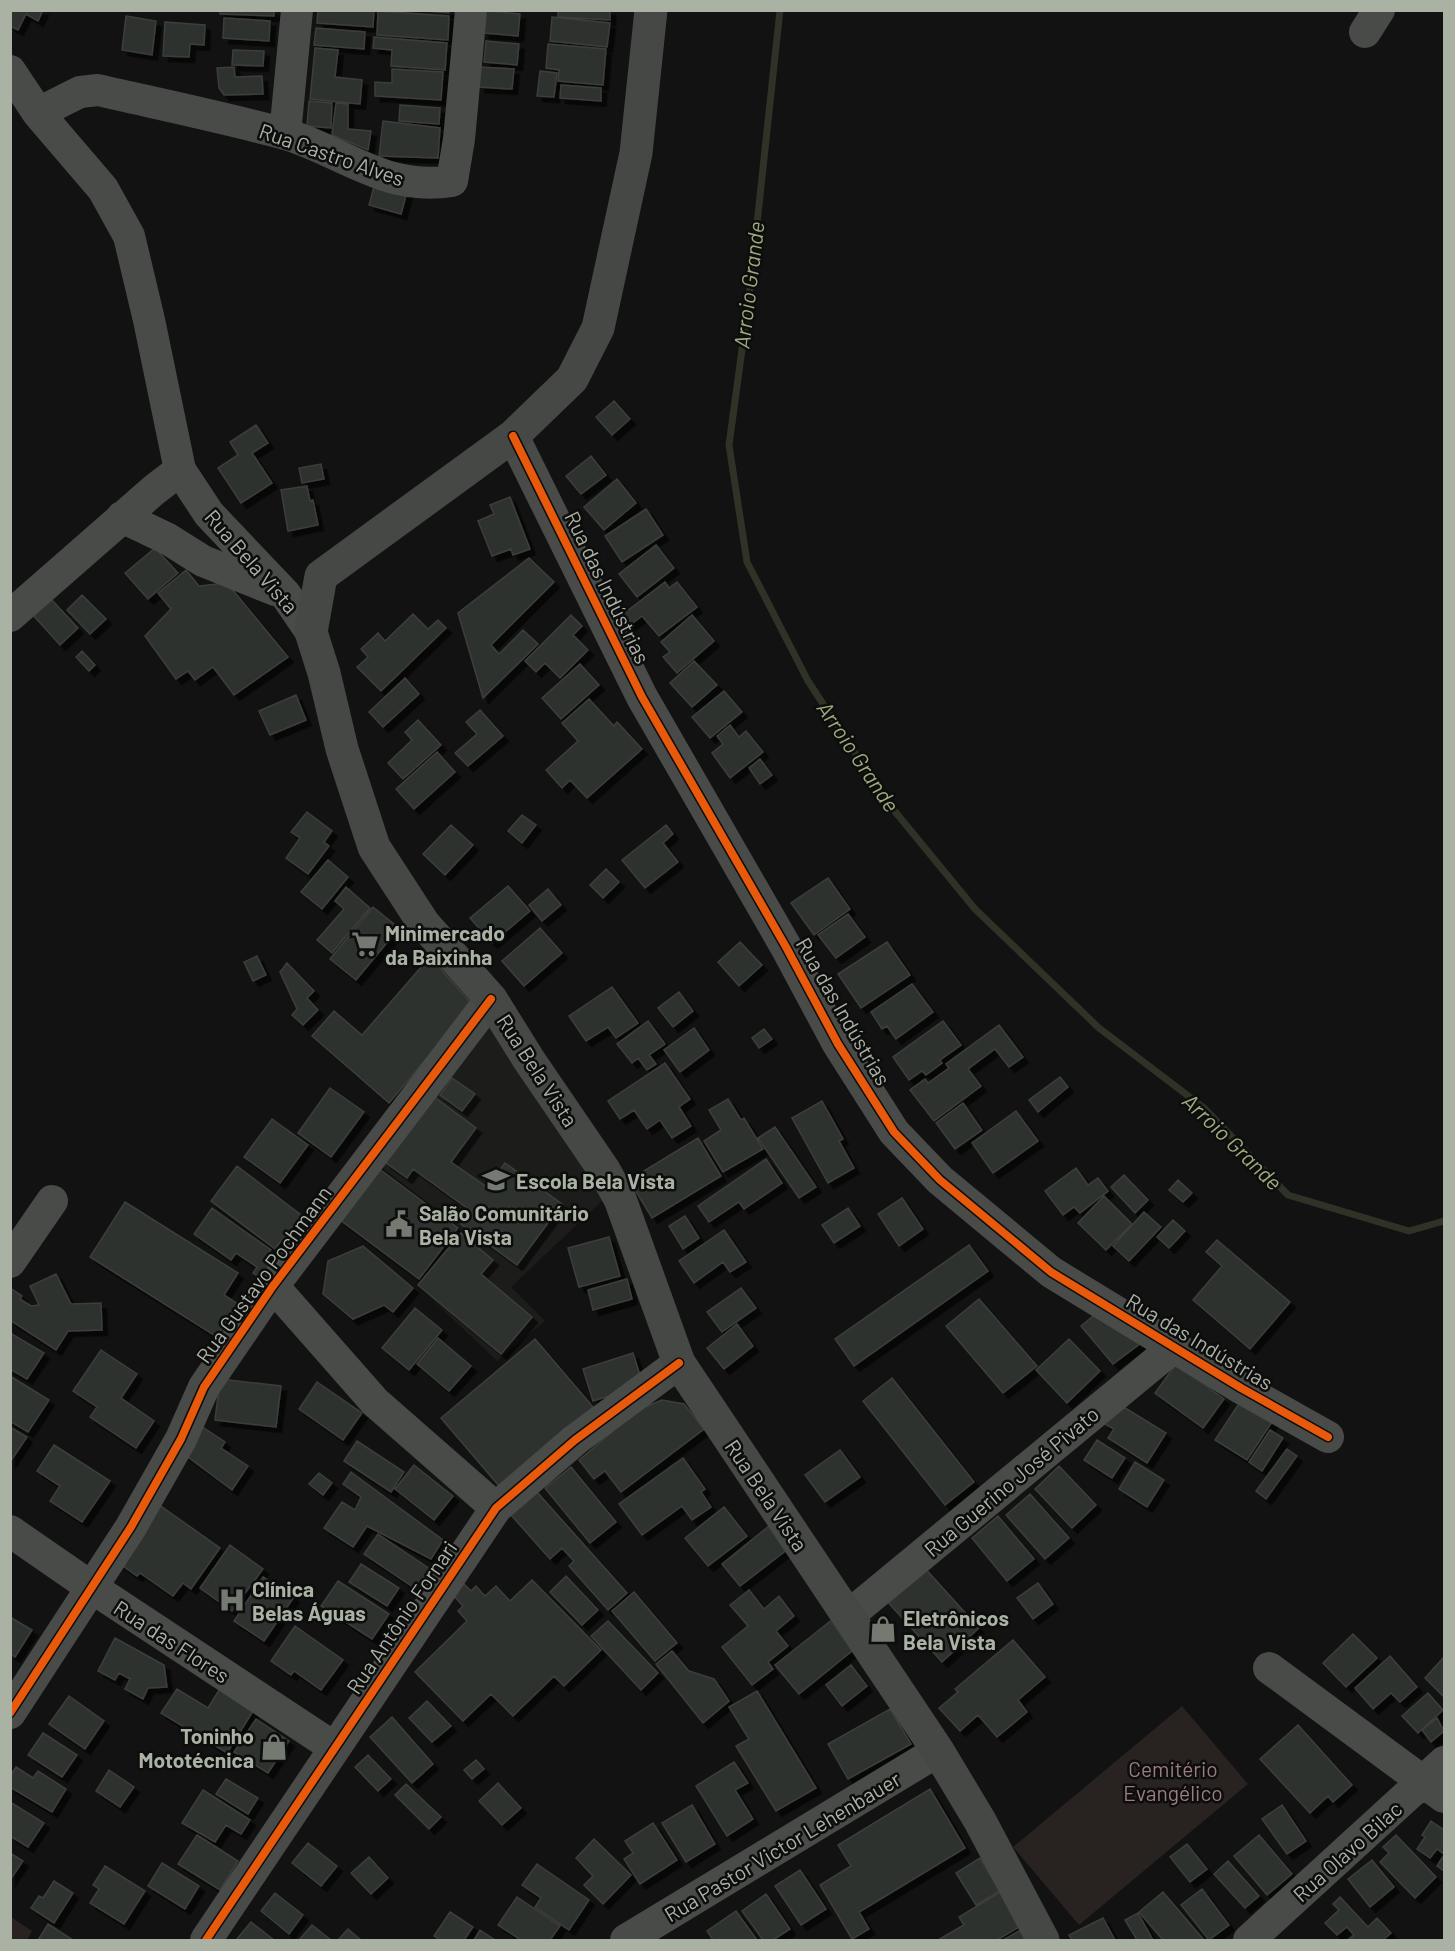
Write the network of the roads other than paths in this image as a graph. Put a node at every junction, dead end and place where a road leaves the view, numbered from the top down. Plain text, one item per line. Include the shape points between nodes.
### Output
1 (297, 10) edge
2 (471, 10) edge
3 (651, 10) edge
4 (10, 71) edge
5 (38, 113) junction
6 (285, 134) junction
7 (513, 436) junction
8 (180, 470) junction
9 (122, 517) junction
10 (285, 594) junction
11 (10, 616) edge
12 (311, 632) junction
13 (491, 999) junction
14 (52, 1201) dead end
15 (10, 1262) edge
16 (273, 1286) junction
17 (1174, 1347) junction
18 (679, 1363) junction
19 (1329, 1437) dead end
20 (496, 1508) junction
21 (10, 1531) edge
22 (91, 1587) junction
23 (848, 1616) junction
24 (1269, 1668) dead end
25 (10, 1713) edge
26 (335, 1748) junction
27 (938, 1752) junction
28 (1438, 1780) edge
29 (206, 1941) edge
30 (626, 1941) edge
31 (1043, 1941) edge
32 (1249, 1941) edge

1 - 6 street
2 - 6 street, Rua Castro Alves via 452,181 404,181 359,167
3 - 7 main road via 636,153 598,328 572,379
4 - 5 street, Rua Bela Vista
5 - 6 street, Rua Castro Alves via 80,92 98,90
5 - 8 street, Rua Bela Vista via 103,189 129,236
7 - 12 main road via 321,576
7 - 17 street, Rua das Indústrias via 642,697 838,1044 894,1132 940,1180 1052,1272
8 - 9 street
8 - 10 street, Rua Bela Vista via 209,514
9 - 10 street via 203,561
9 - 11 street
10 - 12 street, Rua Bela Vista
12 - 13 main road, Rua Bela Vista via 342,749 374,847 424,924
13 - 16 street, Rua Gustavo Pochmann
13 - 18 main road, Rua Bela Vista via 620,1199
14 - 15 street
16 - 20 street via 375,1402
16 - 22 street, Rua Gustavo Pochmann via 204,1387 181,1439
17 - 19 street, Rua das Indústrias
17 - 23 street, Rua Guerino José Pivato
18 - 20 street, Rua Antônio Fornari via 575,1440
18 - 23 main road, Rua Bela Vista
20 - 26 street, Rua Antônio Fornari
21 - 22 street, Rua das Flores
22 - 25 street, Rua Gustavo Pochmann
22 - 26 street, Rua das Flores
23 - 27 main road, Rua Bela Vista
24 - 28 street
26 - 29 street, Rua Antônio Fornari
27 - 30 street, Rua Pastor Victor Lehenbauer
27 - 31 main road, Rua Bela Vista via 980,1821
28 - 32 street, Rua Olavo Bilac

